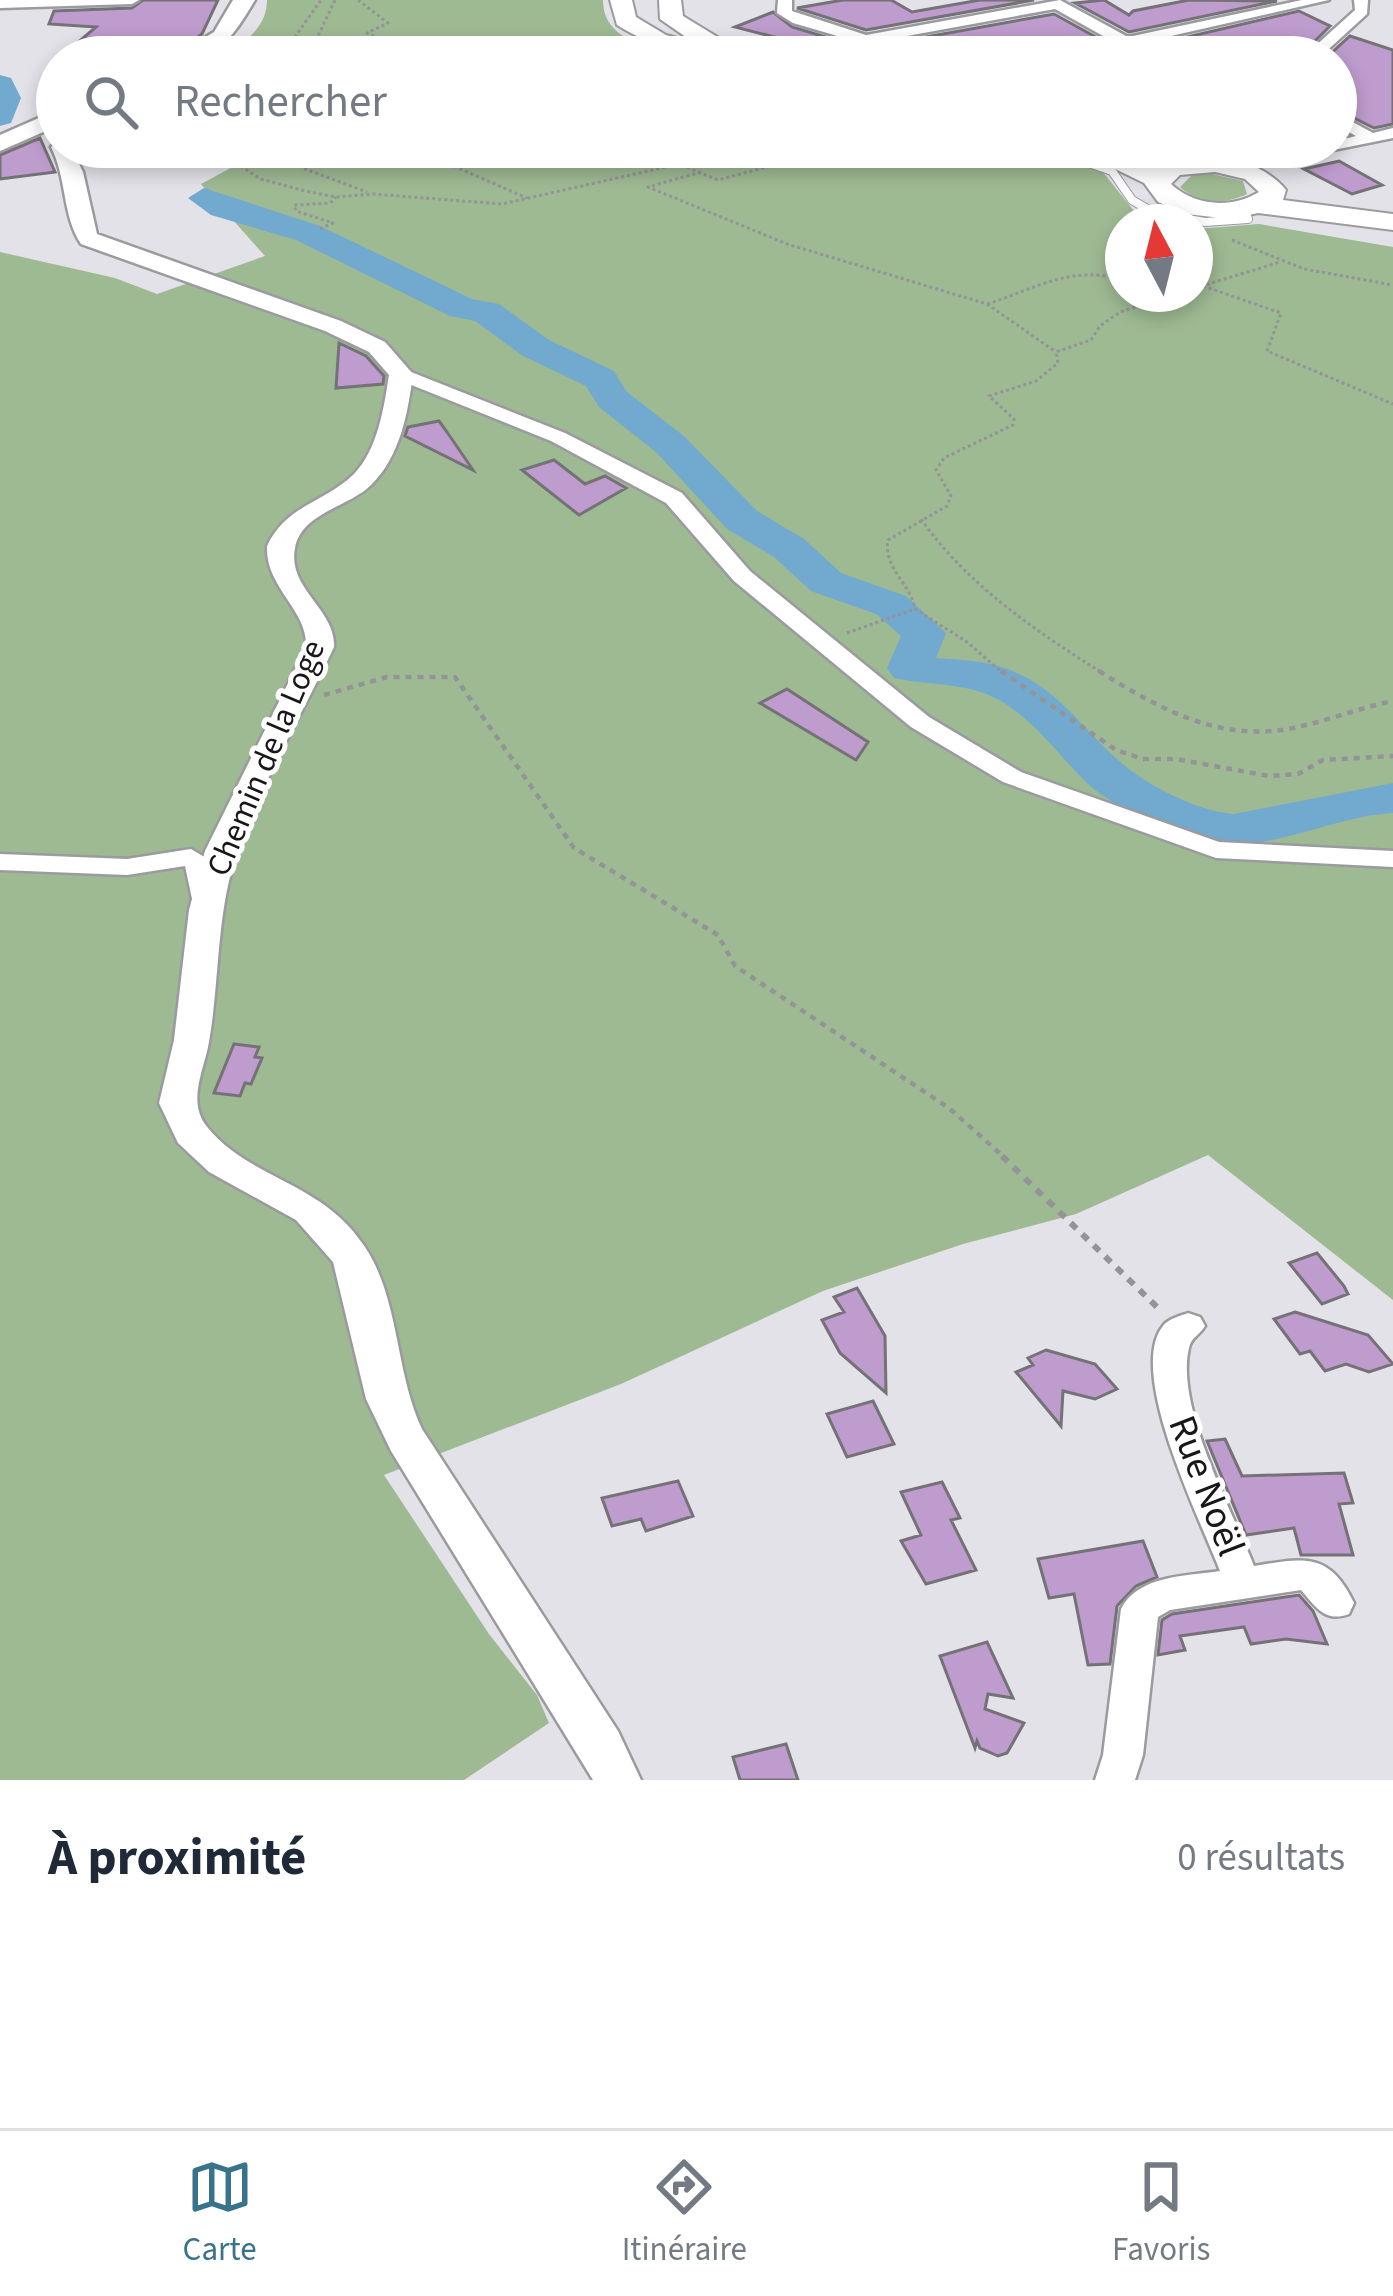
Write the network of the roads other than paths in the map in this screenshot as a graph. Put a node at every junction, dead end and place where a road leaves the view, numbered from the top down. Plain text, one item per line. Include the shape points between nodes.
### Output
1 (132, 0) edge
2 (244, 0) edge
3 (621, 0) edge
4 (670, 0) edge
5 (785, 0) edge
6 (1322, 0) edge
7 (1361, 0) edge
8 (1053, 2) edge
9 (37, 3) edge
10 (0, 4) edge
11 (222, 36) edge
12 (652, 36) edge
13 (694, 36) edge
14 (850, 36) edge
15 (883, 36) edge
16 (1114, 36) edge
17 (1159, 36) edge
18 (1334, 36) edge
19 (1357, 130) edge
20 (1393, 134) edge
21 (36, 137) edge
22 (1371, 138) junction
23 (1357, 141) edge
24 (0, 144) edge
25 (72, 168) edge
26 (1103, 168) edge
27 (1134, 168) edge
28 (1180, 168) edge
29 (1247, 168) edge
30 (1297, 168) edge
31 (1158, 178) junction
32 (1262, 188) junction
33 (1393, 211) edge
34 (1393, 222) edge
35 (401, 374) junction
36 (1393, 859) edge
37 (0, 862) edge
38 (206, 910) junction
39 (1182, 1329) road end
40 (1243, 1583) junction
41 (1336, 1603) dead end
42 (616, 1780) edge
43 (1115, 1780) edge

1 - 9 street
2 - 11 main road
3 - 12 main road via 625,20
4 - 13 main road via 671,20
5 - 14 street via 784,13
6 - 17 street
7 - 18 street via 1362,10
8 - 15 street
8 - 16 street
9 - 10 street
19 - 22 street
20 - 22 street
21 - 24 main road
22 - 23 street
25 - 35 street via 89,239 333,326 377,347
26 - 32 lane via 1154,213 1219,222 1248,219
27 - 31 main road
28 - 31 main road
29 - 32 main road
30 - 32 street
31 - 32 main road via 1162,193 1188,206
32 - 33 main road
32 - 34 main road
35 - 36 street via 558,436 674,498 742,576 920,722 1012,777 1216,850
35 - 38 street, Chemin de la Loge via 366,477 300,518 282,541 286,583 321,629 320,646 221,851
37 - 38 street via 127,867 191,857
38 - 42 street, Chemin de la Loge via 178,1092 182,1120 222,1162 310,1210 350,1255 386,1400
39 - 40 street, Rue Noël via 1171,1387 1177,1414
40 - 41 street, Rue Noël via 1309,1573
40 - 43 street, Rue Noël via 1162,1595 1140,1610

